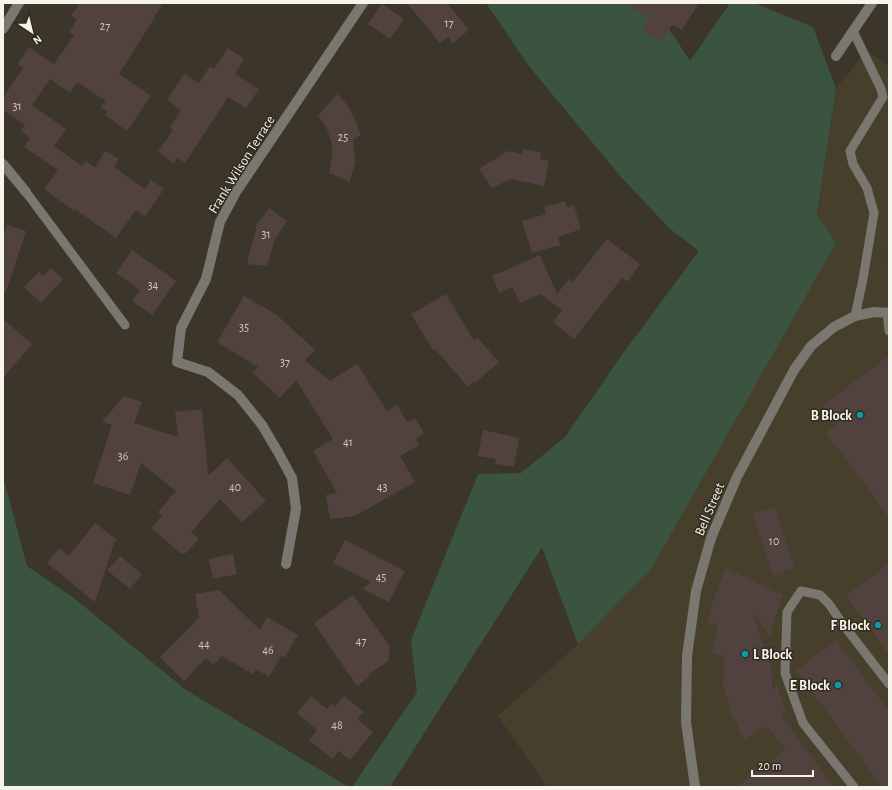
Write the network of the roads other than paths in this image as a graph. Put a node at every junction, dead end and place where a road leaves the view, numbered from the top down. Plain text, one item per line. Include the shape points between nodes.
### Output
1 (19, 3) edge
2 (363, 3) edge
3 (872, 3) edge
4 (3, 30) edge
5 (853, 31) junction
6 (836, 56) dead end
7 (3, 164) edge
8 (26, 192) joint
9 (888, 312) edge
10 (855, 316) junction
11 (125, 325) dead end
12 (889, 331) edge
13 (286, 564) dead end
14 (889, 684) edge
15 (695, 787) edge
16 (854, 787) edge

1 - 4 street
2 - 13 street, Frank Wilson Terrace via 236,192 220,222 206,279 181,328 177,362 208,372 238,396 262,425 292,478 296,509
3 - 5 street
5 - 6 street
5 - 10 lane via 882,89 882,97 850,151 853,164 867,188 874,213
7 - 8 street
8 - 11 lane
9 - 10 street, Bell Street
9 - 12 lane
10 - 15 street, Bell Street via 834,327 811,346 794,370 737,478 711,538 696,591 687,656 686,722
14 - 16 lane via 829,604 820,595 801,591 787,612 785,673 803,724

